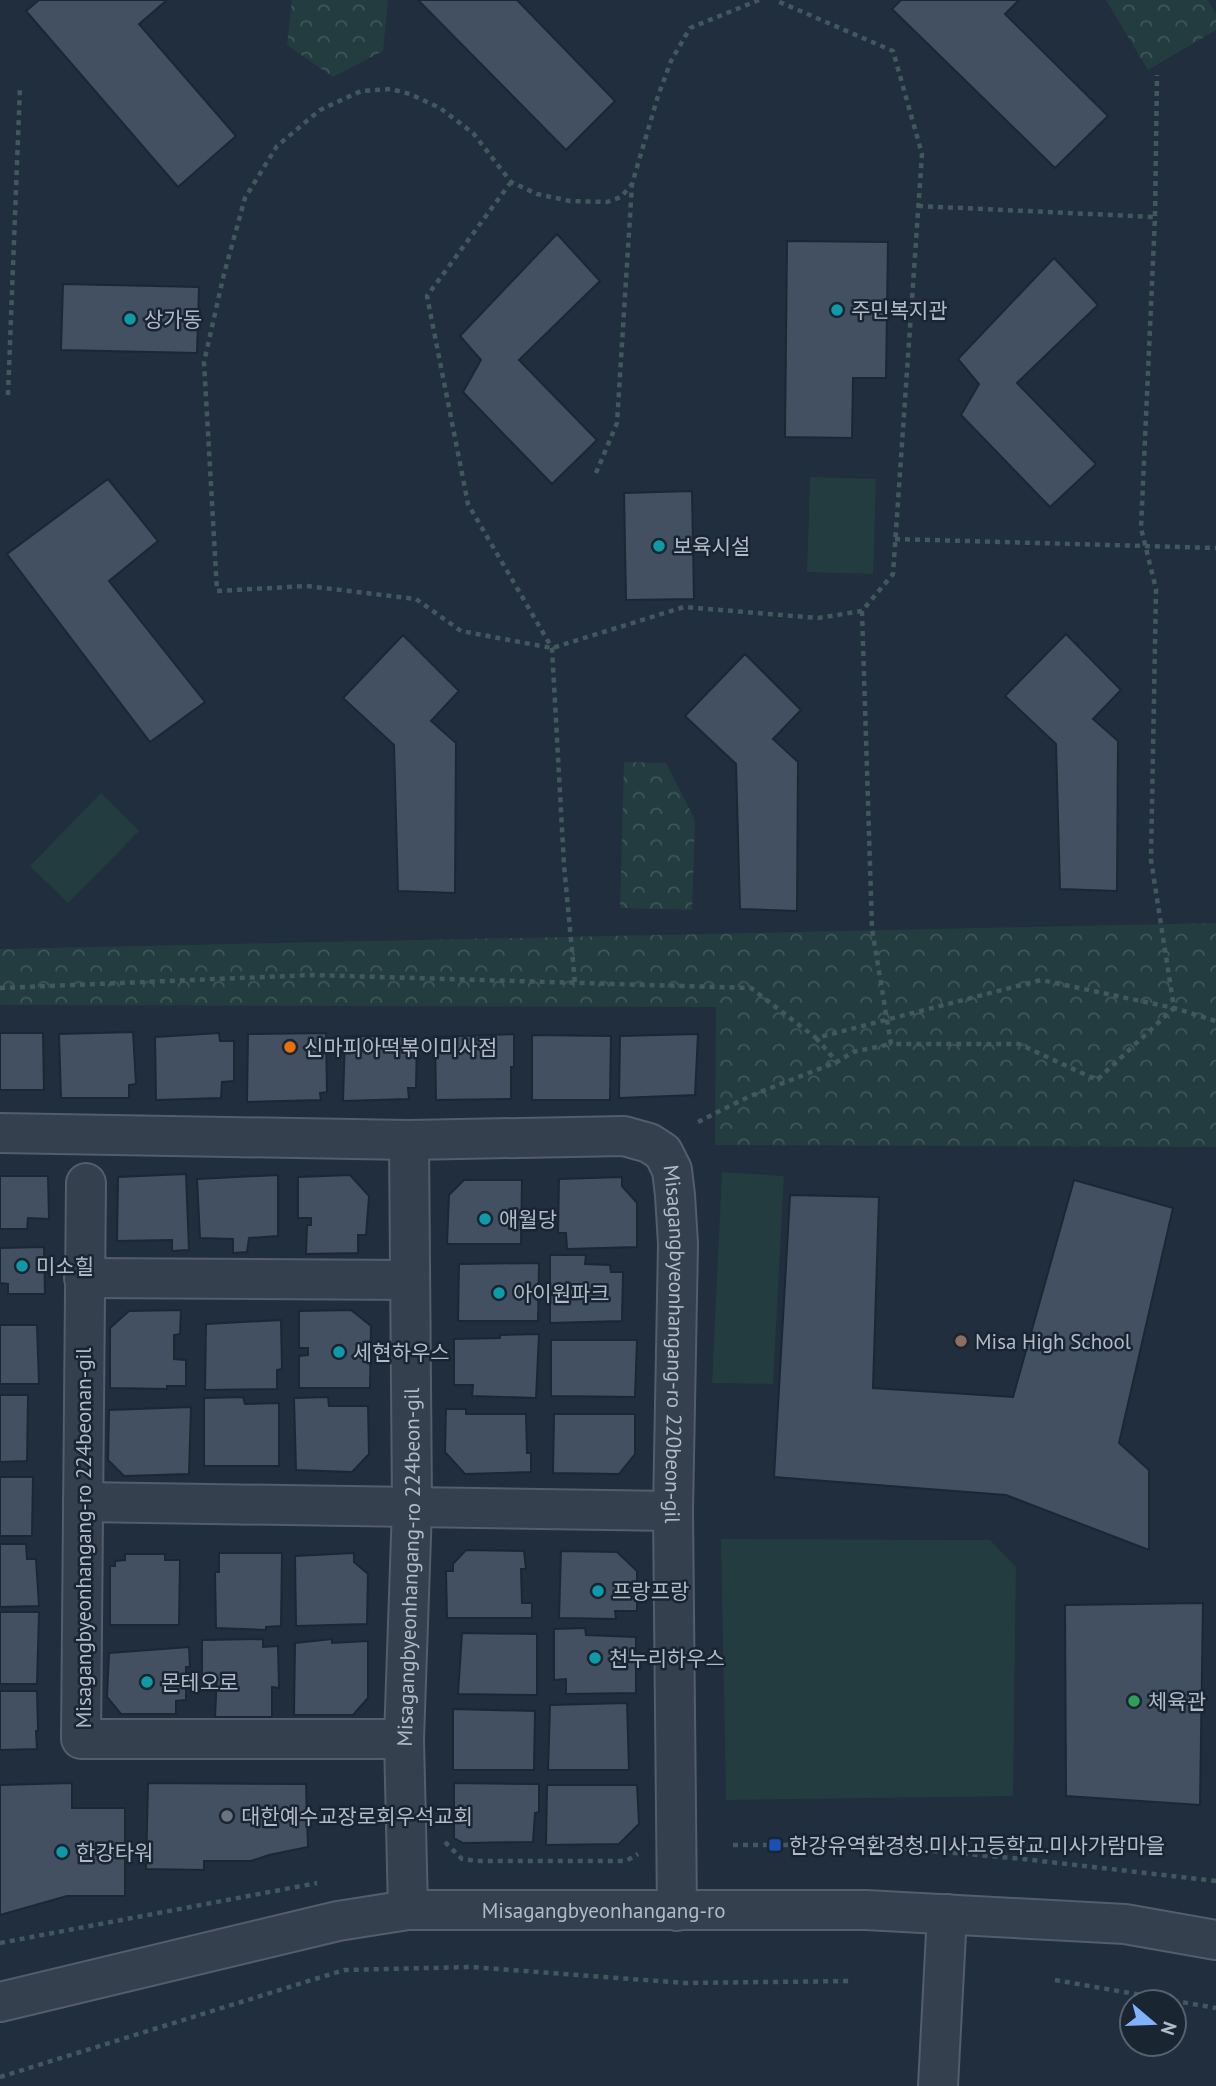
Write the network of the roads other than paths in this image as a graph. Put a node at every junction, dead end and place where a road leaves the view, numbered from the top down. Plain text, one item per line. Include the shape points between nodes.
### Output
1 (0, 1133) edge
2 (409, 1140) junction
3 (86, 1183) dead end
4 (84, 1278) junction
5 (409, 1280) junction
6 (83, 1502) junction
7 (412, 1508) junction
8 (673, 1511) junction
9 (404, 1739) junction
10 (408, 1910) junction
11 (677, 1911) junction
12 (947, 1914) junction
13 (1216, 1940) edge
14 (0, 2002) edge
15 (938, 2086) edge

1 - 2 street, Misagangbyeonhangang-ro 220beon-gil
2 - 5 street, Misagangbyeonhangang-ro 224beon-gil
2 - 8 street, Misagangbyeonhangang-ro 220beon-gil via 624,1136 663,1152 672,1170 678,1244
3 - 4 street, Misagangbyeonhangang-ro 224beonan-gil
4 - 5 street
4 - 6 street, Misagangbyeonhangang-ro 224beonan-gil
5 - 7 street, Misagangbyeonhangang-ro 224beon-gil
6 - 7 street
6 - 9 street, Misagangbyeonhangang-ro 224beonan-gil via 82,1739
7 - 8 street
7 - 9 street, Misagangbyeonhangang-ro 224beon-gil
8 - 11 street, Misagangbyeonhangang-ro 220beon-gil
9 - 10 street, Misagangbyeonhangang-ro 224beon-gil
10 - 11 street, Misagangbyeonhangang-ro
10 - 14 street, Misagangbyeonhangang-ro via 338,1921
11 - 12 street, Misagangbyeonhangang-ro
12 - 13 street, Misagangbyeonhangang-ro via 1125,1924
12 - 15 street

